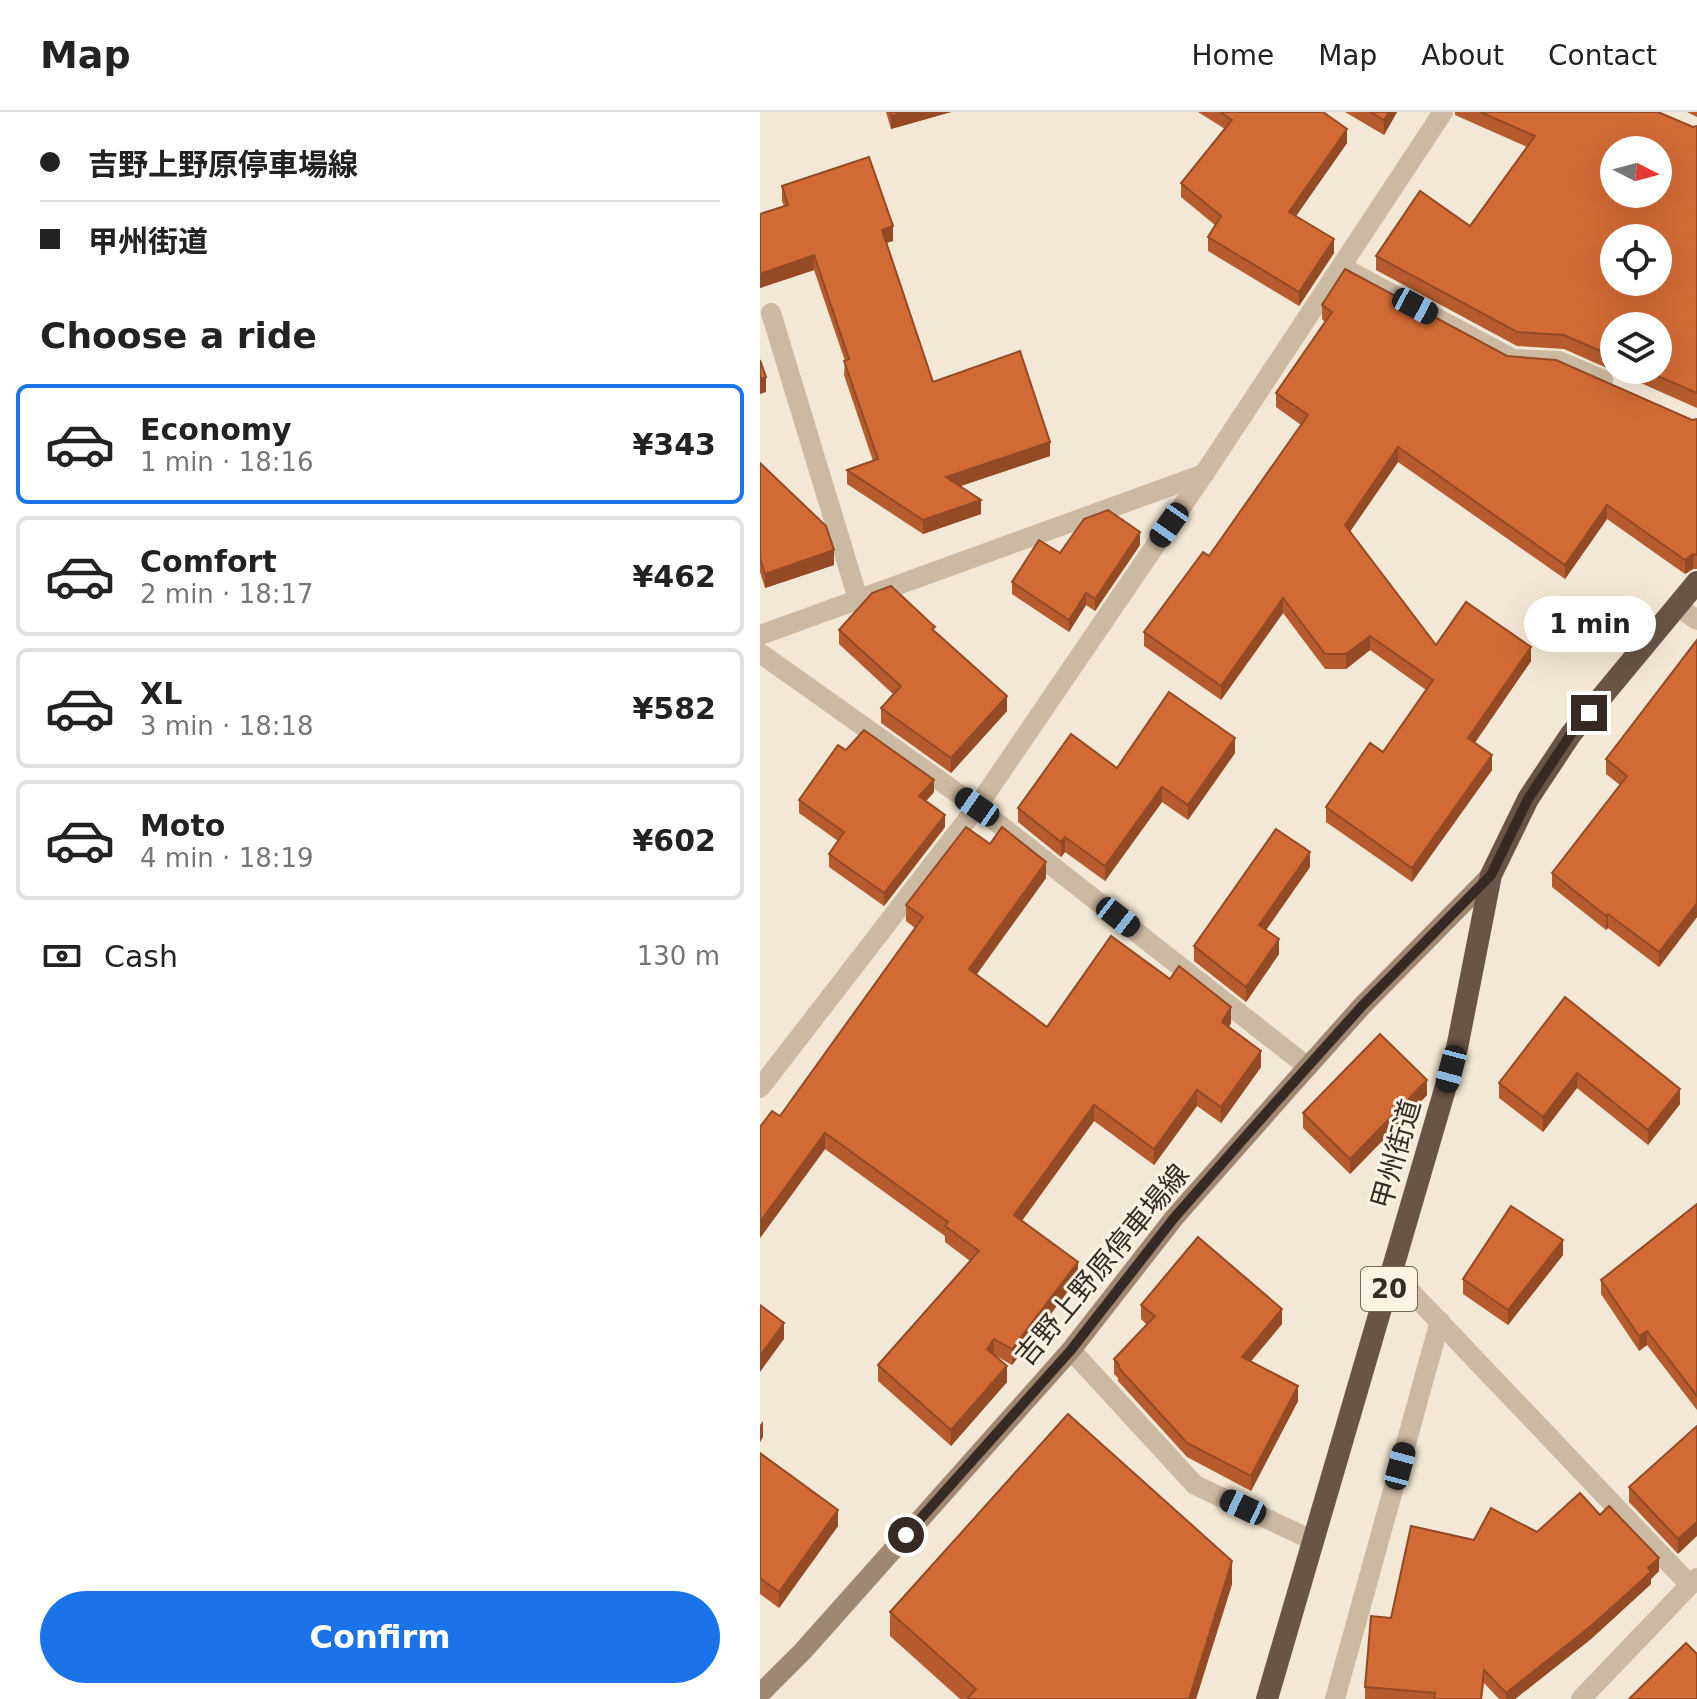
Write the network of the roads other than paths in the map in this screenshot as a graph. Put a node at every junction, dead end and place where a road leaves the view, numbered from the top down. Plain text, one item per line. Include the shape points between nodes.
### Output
1 (1443, 112) edge
2 (1342, 267) junction
3 (771, 313) dead end
4 (1628, 391) edge
5 (1204, 474) junction
6 (1697, 582) edge
7 (858, 599) junction
8 (1677, 606) junction
9 (1697, 620) edge
10 (760, 635) edge
11 (760, 653) edge
12 (977, 807) junction
13 (1491, 875) junction
14 (1308, 1067) junction
15 (760, 1088) edge
16 (1393, 1273) junction
17 (1440, 1321) junction
18 (1071, 1350) junction
19 (1314, 1541) junction
20 (1694, 1582) edge
21 (760, 1694) edge
22 (1267, 1699) edge
23 (1335, 1699) edge
24 (1581, 1699) edge

1 - 2 street
2 - 4 street via 1513,359 1559,361
2 - 5 street
3 - 7 street
5 - 7 street
5 - 12 street
6 - 8 highway, 甲州街道 / 20
7 - 10 street
8 - 9 street
8 - 13 highway, 甲州街道 / 20 via 1571,734 1528,799
11 - 12 street
12 - 14 street
12 - 15 street
13 - 14 main road, 吉野上野原停車場線
13 - 16 highway, 甲州街道 / 20 via 1457,1048
14 - 18 main road, 吉野上野原停車場線 via 1174,1218
16 - 17 street
16 - 19 highway, 甲州街道 / 20
17 - 20 street
17 - 23 street
18 - 19 street via 1195,1485
18 - 21 main road, 吉野上野原停車場線
19 - 22 highway, 甲州街道 / 20
20 - 24 street

